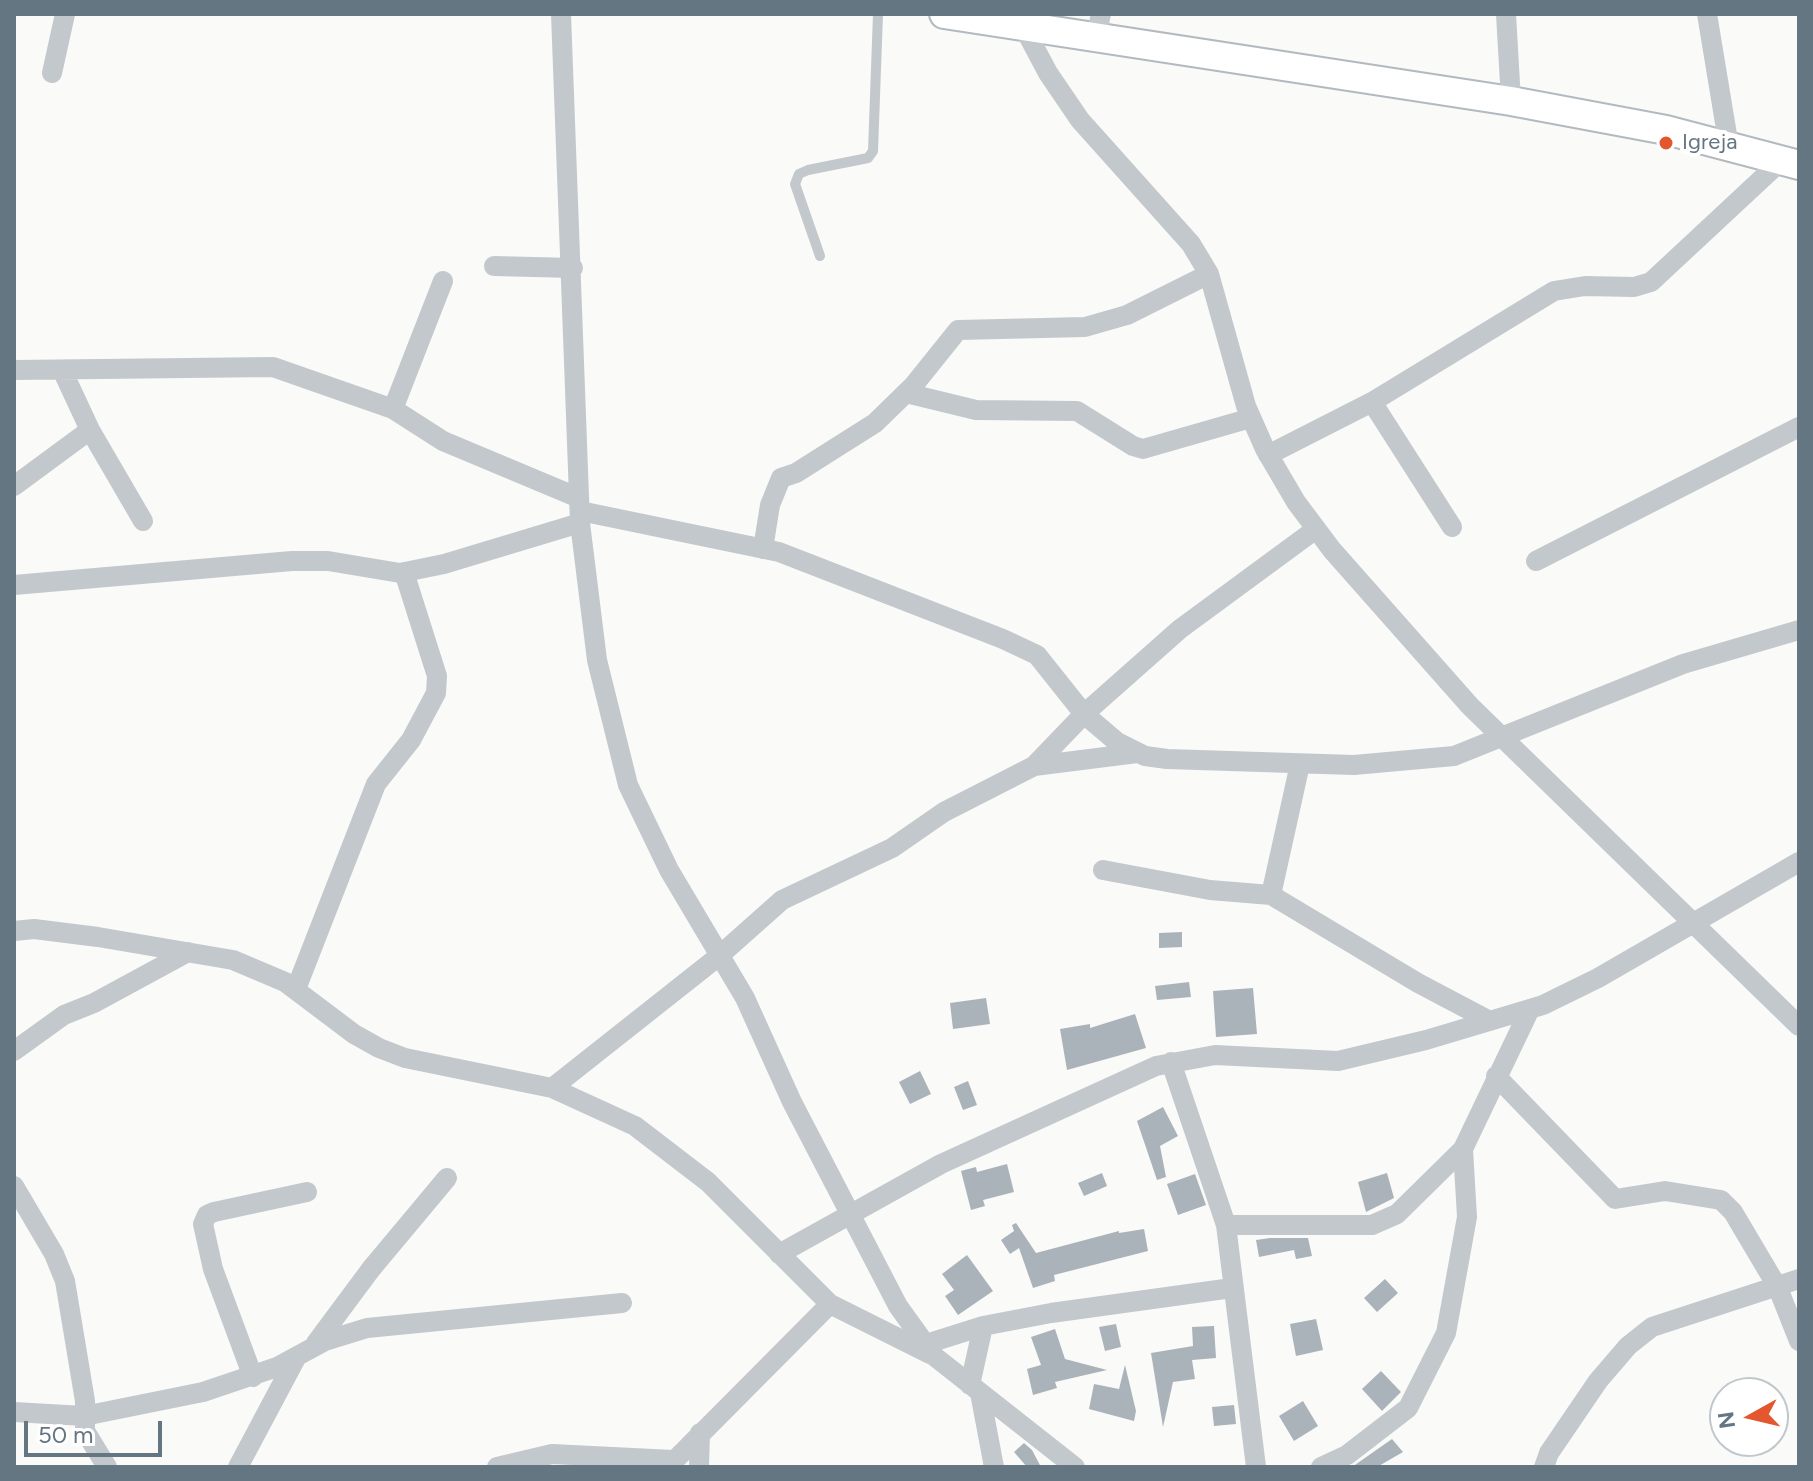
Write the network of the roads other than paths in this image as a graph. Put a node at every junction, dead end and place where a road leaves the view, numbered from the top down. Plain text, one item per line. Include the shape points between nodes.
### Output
1 (65, 14) edge
2 (561, 14) edge
3 (878, 14) edge
4 (944, 14) edge
5 (1506, 14) edge
6 (1707, 14) edge
7 (1030, 22) edge
8 (1098, 25) edge
9 (52, 73) dead end
10 (1511, 101) junction
11 (1729, 147) junction
12 (1791, 162) edge
13 (820, 256) dead end
14 (494, 266) dead end
15 (573, 268) junction
16 (1209, 274) junction
17 (443, 281) dead end
18 (14, 370) edge
19 (63, 372) junction
20 (906, 393) junction
21 (1372, 402) junction
22 (393, 409) junction
23 (1251, 418) junction
24 (1799, 427) edge
25 (90, 430) junction
26 (1268, 455) junction
27 (14, 486) edge
28 (580, 511) junction
29 (143, 521) dead end
30 (1452, 527) dead end
31 (1316, 529) junction
32 (763, 549) junction
33 (1536, 561) dead end
34 (404, 572) junction
35 (14, 585) edge
36 (1799, 630) edge
37 (1084, 714) junction
38 (1500, 736) junction
39 (1137, 753) junction
40 (1300, 764) junction
41 (1034, 766) junction
42 (1799, 862) edge
43 (1103, 870) dead end
44 (1271, 895) junction
45 (1691, 925) junction
46 (14, 931) edge
47 (188, 952) junction
48 (719, 956) junction
49 (296, 989) junction
50 (1530, 1009) junction
51 (1490, 1021) junction
52 (1799, 1026) edge
53 (14, 1051) edge
54 (1171, 1062) junction
55 (1496, 1076) junction
56 (552, 1088) junction
57 (1463, 1149) junction
58 (447, 1178) dead end
59 (14, 1186) edge
60 (307, 1192) dead end
61 (850, 1218) junction
62 (1226, 1225) junction
63 (779, 1254) junction
64 (1799, 1279) edge
65 (1232, 1288) junction
66 (1778, 1288) junction
67 (622, 1303) dead end
68 (830, 1304) junction
69 (983, 1326) junction
70 (1799, 1341) edge
71 (930, 1350) junction
72 (303, 1354) junction
73 (253, 1377) junction
74 (975, 1389) junction
75 (14, 1412) edge
76 (84, 1416) junction
77 (700, 1433) junction
78 (671, 1464) edge
79 (107, 1467) edge
80 (238, 1467) edge
81 (497, 1467) edge
82 (699, 1467) edge
83 (994, 1467) edge
84 (1075, 1467) edge
85 (1256, 1467) edge
86 (1321, 1467) edge
87 (1544, 1467) edge

1 - 9 street
2 - 15 street
3 - 13 lane via 873,151 868,158 808,170 795,184
4 - 7 street
5 - 10 street
6 - 11 street
7 - 8 street
7 - 16 street via 1048,73 1080,120 1191,244
8 - 10 street
10 - 11 street
11 - 12 street
12 - 21 street via 1651,282 1554,291
14 - 15 street
15 - 28 street
16 - 20 street via 1127,315 1085,327 958,330
16 - 23 street
17 - 22 street
18 - 19 street
19 - 22 street via 273,367
19 - 25 street
20 - 23 street via 976,410 1077,411 1143,449
20 - 32 street via 875,423 781,478 770,505
21 - 26 street
21 - 30 street
22 - 28 street via 443,441
23 - 26 street
24 - 33 street
25 - 27 street
25 - 29 street
26 - 31 street
28 - 32 street
28 - 34 street via 444,564
28 - 48 street via 597,660 628,785
31 - 37 street via 1180,629
31 - 38 street via 1434,668
32 - 37 street via 1037,655
34 - 35 street via 292,561
34 - 49 street via 437,676 436,693 411,740 376,784
36 - 38 street via 1683,664
37 - 39 street
37 - 41 street
38 - 40 street via 1454,756
38 - 45 street
39 - 40 street
39 - 41 street
40 - 44 street
41 - 48 street via 944,812 892,848 782,900
42 - 45 street
43 - 44 street via 1210,890
44 - 51 street
45 - 50 street
45 - 52 street
46 - 47 street via 34,929
47 - 49 street via 233,960
47 - 53 street via 64,1015
48 - 56 street
48 - 61 street via 745,998
49 - 56 street via 379,1048
50 - 51 street
50 - 55 street
51 - 54 street via 1338,1061 1215,1055
54 - 61 street via 1059,1107 941,1164
54 - 62 street
55 - 57 street
55 - 66 street via 1615,1199 1665,1191 1721,1200
56 - 63 street via 635,1126 668,1148
57 - 62 street via 1397,1214 1372,1225
57 - 86 street via 1467,1217 1446,1333 1408,1408 1347,1455
58 - 72 street
59 - 76 street via 65,1281
60 - 73 street via 214,1212 203,1224 213,1269
61 - 63 street
61 - 71 street via 898,1306
62 - 65 street
63 - 68 street
64 - 66 street
65 - 69 street
65 - 85 street
66 - 70 street
66 - 87 street via 1652,1327 1628,1346 1589,1393
67 - 72 street via 367,1328 341,1334
68 - 71 street
68 - 77 street
69 - 71 street
69 - 74 street
71 - 74 street
72 - 73 street
72 - 80 street
73 - 76 street
74 - 83 street
74 - 84 street
75 - 76 street
76 - 79 street via 89,1441
77 - 78 street
77 - 82 street
78 - 81 street via 552,1454

